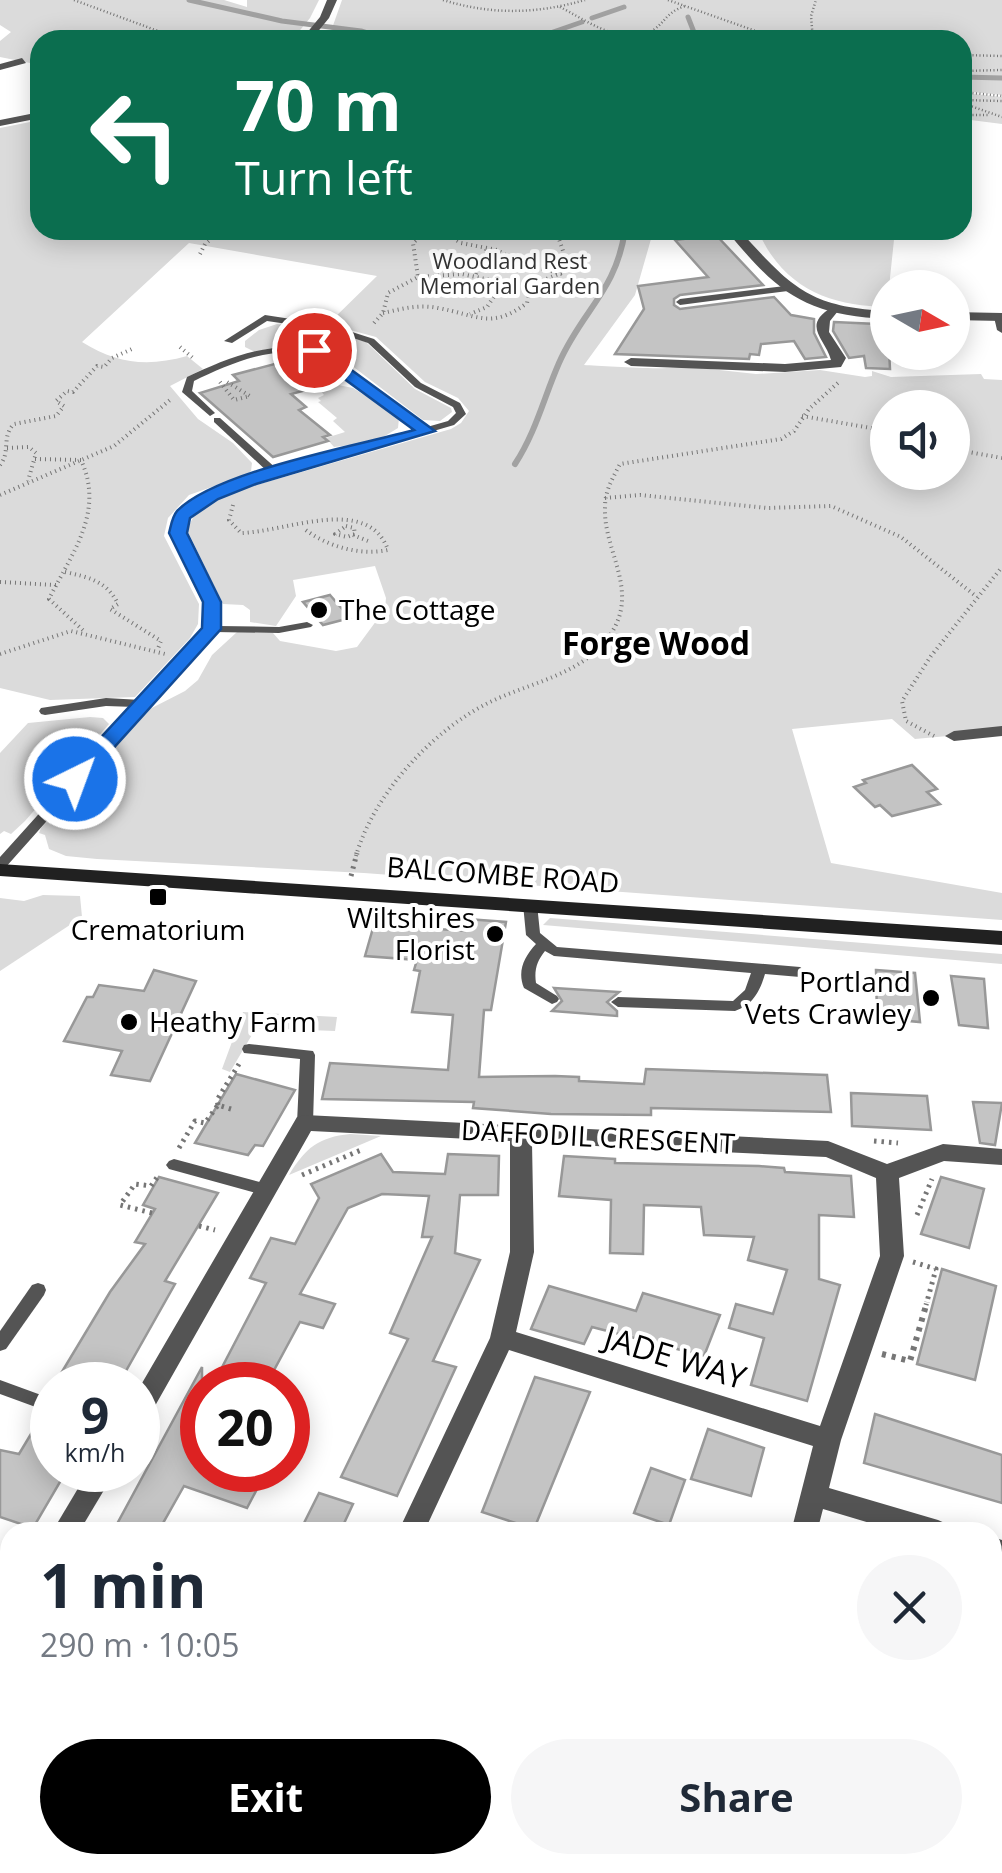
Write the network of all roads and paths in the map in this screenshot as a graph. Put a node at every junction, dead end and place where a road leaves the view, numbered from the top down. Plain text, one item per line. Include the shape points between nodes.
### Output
1 (74, 0) edge
2 (332, 0) edge
3 (444, 0) edge
4 (586, 0) edge
5 (668, 0) edge
6 (816, 0) edge
7 (685, 6) junction
8 (560, 7) junction
9 (158, 30) edge
10 (316, 30) edge
11 (604, 30) edge
12 (651, 30) edge
13 (753, 30) edge
14 (812, 30) edge
15 (972, 56) edge
16 (1002, 56) edge
17 (22, 61) dead end
18 (0, 67) edge
19 (1002, 70) edge
20 (972, 71) edge
21 (972, 94) edge
22 (1002, 99) edge
23 (972, 101) edge
24 (972, 106) edge
25 (992, 114) junction
26 (972, 115) edge
27 (1001, 116) edge
28 (30, 117) edge
29 (0, 123) edge
30 (209, 240) edge
31 (416, 240) edge
32 (458, 240) edge
33 (559, 240) edge
34 (741, 240) edge
35 (486, 248) junction
36 (200, 254) dead end
37 (476, 274) junction
38 (562, 274) junction
39 (418, 277) junction
40 (785, 289) junction
41 (680, 302) dead end
42 (832, 311) junction
43 (870, 314) edge
44 (467, 315) junction
45 (970, 318) edge
46 (1000, 321) edge
47 (132, 349) dead end
48 (248, 359) junction
49 (631, 362) dead end
50 (836, 364) junction
51 (186, 392) junction
52 (802, 416) junction
53 (870, 429) edge
54 (426, 431) junction
55 (7, 448) junction
56 (970, 452) edge
57 (1002, 458) edge
58 (34, 459) junction
59 (82, 460) junction
60 (0, 464) edge
61 (276, 474) junction
62 (26, 484) junction
63 (240, 484) junction
64 (0, 495) edge
65 (603, 498) junction
66 (353, 518) junction
67 (349, 526) junction
68 (303, 528) junction
69 (352, 535) junction
70 (343, 537) junction
71 (368, 541) dead end
72 (340, 544) junction
73 (1002, 567) edge
74 (66, 572) junction
75 (0, 582) edge
76 (56, 585) junction
77 (977, 598) junction
78 (307, 625) dead end
79 (212, 629) junction
80 (85, 632) junction
81 (157, 652) junction
82 (0, 654) edge
83 (186, 660) junction
84 (142, 704) junction
85 (45, 711) dead end
86 (1002, 730) edge
87 (954, 736) joint
88 (0, 868) edge
89 (350, 879) dead end
90 (530, 904) junction
91 (1002, 938) edge
92 (543, 944) junction
93 (759, 968) junction
94 (800, 972) dead end
95 (552, 998) dead end
96 (618, 1002) dead end
97 (250, 1049) joint
98 (218, 1105) junction
99 (231, 1109) dead end
100 (305, 1123) junction
101 (411, 1128) junction
102 (521, 1134) junction
103 (828, 1149) junction
104 (943, 1152) junction
105 (1002, 1158) edge
106 (174, 1165) junction
107 (887, 1173) junction
108 (267, 1190) junction
109 (152, 1213) dead end
110 (38, 1290) dead end
111 (502, 1338) junction
112 (0, 1344) edge
113 (160, 1374) edge
114 (0, 1387) edge
115 (30, 1398) edge
116 (828, 1440) junction
117 (90, 1492) edge
118 (814, 1496) junction
119 (71, 1522) edge
120 (416, 1522) edge
121 (807, 1522) edge
122 (904, 1522) edge

1 - 9 path
2 - 10 street
3 - 8 path via 490,10
4 - 8 path
5 - 7 path
6 - 14 path
7 - 12 path
7 - 13 path
8 - 11 path
15 - 16 path
17 - 18 street
19 - 20 path
21 - 22 path
22 - 23 path
24 - 25 path
25 - 26 path
25 - 27 path
28 - 29 street
30 - 36 path
31 - 39 path
32 - 35 path
33 - 38 path
34 - 40 street
35 - 37 path
35 - 38 path
37 - 39 path
37 - 44 path via 494,281 497,292 487,307
38 - 44 path via 531,284 527,303 514,316
39 - 44 path via 392,288 383,313 420,306
40 - 41 lane
40 - 42 street
42 - 43 street
42 - 50 street via 822,332
45 - 46 street
47 - 55 path via 97,366 56,401 64,406 56,416 9,429
48 - 51 lane via 190,379
48 - 54 lane via 295,347 314,350
48 - 54 lane via 229,341 265,318 371,340 418,385 462,410 450,423
49 - 50 street via 759,369
50 - 52 path via 842,375 836,389
51 - 59 path via 136,433
51 - 61 lane
52 - 53 path
52 - 65 path via 796,431 766,443 620,464
54 - 61 lane
55 - 58 path via 29,447
55 - 60 path
56 - 57 path
58 - 59 path
58 - 62 path
59 - 62 path
59 - 74 path via 89,512
61 - 63 lane
62 - 64 path
63 - 68 path via 228,520 232,527 258,535
63 - 79 lane via 200,502 177,525 212,602
65 - 77 path via 831,506 902,537
65 - 89 path via 604,528 619,558 616,627 594,655 470,712 417,759 365,830
66 - 67 path
66 - 68 path
66 - 72 path via 373,524 388,550
67 - 69 path via 356,530
67 - 70 path via 335,530
68 - 72 path
69 - 70 path
69 - 71 path
70 - 72 path
73 - 77 path
74 - 76 path
74 - 81 path via 103,582 117,599 110,609 155,636
75 - 76 path
76 - 80 path via 50,603
77 - 87 path via 900,707 906,721 925,734
78 - 79 lane
79 - 83 lane
80 - 81 path
80 - 82 path via 45,636
81 - 83 path
83 - 84 lane
84 - 85 lane
84 - 88 lane
86 - 87 street
88 - 90 main road, BALCOMBE ROAD
90 - 91 main road, BALCOMBE ROAD
90 - 92 lane via 534,935
92 - 93 lane via 554,951
92 - 95 lane via 526,975 529,985
93 - 94 lane
93 - 96 lane via 754,989 734,1006
97 - 98 path
97 - 100 lane via 308,1055
98 - 99 path
98 - 106 path via 205,1124 195,1121 188,1130
100 - 101 street, DAFFODIL CRESCENT
100 - 108 street
101 - 102 street, DAFFODIL CRESCENT
101 - 108 path
102 - 103 street, DAFFODIL CRESCENT
102 - 111 street via 522,1252
103 - 104 path via 844,1139 930,1145
103 - 107 street, DAFFODIL CRESCENT
104 - 105 street
104 - 107 street
106 - 108 lane
106 - 109 path via 151,1186 135,1184 120,1204
107 - 116 street via 892,1256
108 - 113 street
110 - 112 lane
111 - 116 street, JADE WAY
111 - 120 street
114 - 115 lane
116 - 118 street
117 - 119 street
118 - 121 street
118 - 122 street

